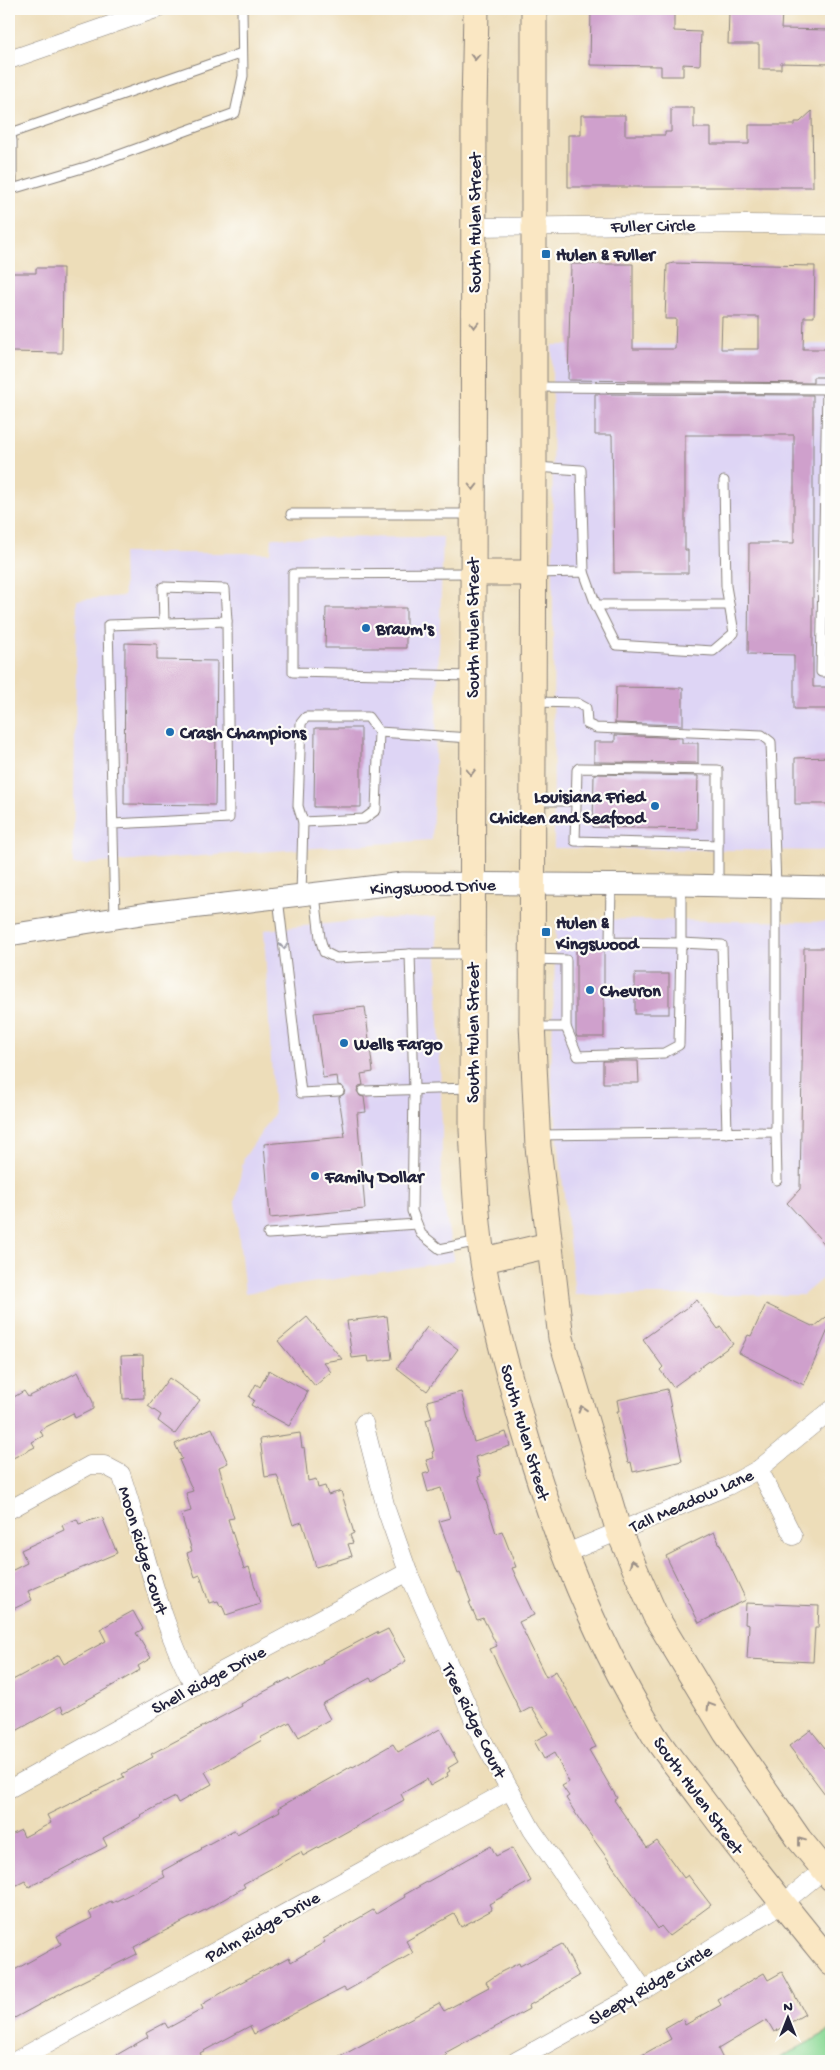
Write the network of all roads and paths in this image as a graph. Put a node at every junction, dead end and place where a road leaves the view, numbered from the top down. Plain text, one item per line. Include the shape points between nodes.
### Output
1 (156, 9) edge
2 (242, 9) edge
3 (476, 9) edge
4 (534, 9) edge
5 (242, 53) junction
6 (9, 60) edge
7 (9, 123) edge
8 (11, 133) junction
9 (10, 191) edge
10 (831, 225) edge
11 (474, 227) junction
12 (534, 227) junction
13 (534, 387) junction
14 (829, 389) edge
15 (534, 467) junction
16 (724, 481) dead end
17 (291, 514) dead end
18 (472, 514) junction
19 (472, 572) junction
20 (584, 572) junction
21 (534, 573) junction
22 (596, 605) junction
23 (729, 605) junction
24 (227, 621) junction
25 (164, 623) junction
26 (831, 672) edge
27 (472, 676) junction
28 (534, 702) junction
29 (379, 732) junction
30 (472, 738) junction
31 (534, 801) junction
32 (576, 801) junction
33 (303, 822) junction
34 (113, 824) junction
35 (718, 845) junction
36 (471, 884) junction
37 (533, 884) junction
38 (611, 885) junction
39 (681, 885) junction
40 (718, 885) junction
41 (776, 886) junction
42 (831, 888) edge
43 (308, 894) junction
44 (278, 898) junction
45 (115, 918) junction
46 (9, 936) edge
47 (681, 943) junction
48 (410, 954) junction
49 (472, 954) junction
50 (533, 959) junction
51 (532, 1026) junction
52 (566, 1027) junction
53 (472, 1088) junction
54 (414, 1090) junction
55 (339, 1091) dead end
56 (363, 1091) dead end
57 (776, 1132) junction
58 (727, 1133) junction
59 (538, 1135) junction
60 (777, 1180) dead end
61 (417, 1224) junction
62 (268, 1234) dead end
63 (550, 1246) junction
64 (482, 1250) junction
65 (831, 1410) edge
66 (364, 1423) dead end
67 (759, 1469) junction
68 (9, 1510) edge
69 (619, 1532) junction
70 (793, 1536) dead end
71 (564, 1554) junction
72 (408, 1572) junction
73 (194, 1686) junction
74 (9, 1789) edge
75 (510, 1790) junction
76 (829, 1871) edge
77 (782, 1904) junction
78 (831, 1963) edge
79 (644, 1990) junction
80 (15, 2061) edge
81 (516, 2061) edge

1 - 6 street
2 - 5 lane
3 -> 11 main road, South Hulen Street
4 - 12 main road
5 - 8 lane
5 - 9 lane via 243,76 235,113
7 - 8 lane
8 - 9 lane
10 - 12 street, Fuller Circle
11 - 12 street, Fuller Circle
11 -> 18 main road, South Hulen Street
12 - 13 main road
13 - 14 lane
13 - 15 main road
14 - 26 lane via 821,672
15 - 20 lane via 581,470
15 - 21 main road
16 - 23 lane
17 - 18 lane
18 - 19 main road, South Hulen Street
19 - 21 main road
19 - 27 main road, South Hulen Street
19 - 27 lane via 293,574 293,672
20 - 21 lane
20 - 22 lane
21 - 28 main road
22 - 23 lane
22 - 23 lane via 616,645 712,650 734,634
24 - 25 lane
24 - 25 lane via 225,589 163,587
24 - 34 lane via 228,818
25 - 34 lane via 108,625
27 - 30 main road, South Hulen Street
28 - 31 main road
28 - 41 lane via 577,703 586,708 587,724 596,728 762,735 771,742
29 - 30 lane
29 - 33 lane via 376,810 364,819
29 - 33 lane via 368,717 306,717 301,723 298,806
30 -> 36 main road, South Hulen Street
31 - 32 lane
31 - 37 main road
32 - 35 lane via 576,842
32 - 35 lane via 579,768 716,770 719,772
33 - 43 lane
34 - 45 lane
35 - 40 lane
36 - 37 street, Kingswood Drive
36 - 43 street, Kingswood Drive via 403,883
36 - 49 main road, South Hulen Street
37 - 38 street, Kingswood Drive
37 - 50 main road
38 - 39 street, Kingswood Drive
38 - 47 lane via 610,942
39 - 40 street, Kingswood Drive
39 - 47 lane
40 - 41 street, Kingswood Drive
41 - 42 street, Kingswood Drive
41 - 57 lane
43 - 44 street, Kingswood Drive
43 - 48 lane via 324,952 336,958
44 - 45 street, Kingswood Drive
44 -> 55 lane via 301,1093
45 - 46 street, Kingswood Drive
47 - 52 lane via 679,1044 664,1053 578,1056
47 - 58 lane via 722,944
48 - 49 lane
48 - 54 lane
49 - 53 main road, South Hulen Street
50 - 51 main road
50 - 52 lane via 566,960
51 - 52 lane
51 - 59 main road
53 - 54 lane
53 - 64 main road, South Hulen Street via 472,1130
54 - 56 lane
54 - 61 lane via 412,1211
57 - 58 lane
57 - 60 lane
58 - 59 lane
59 - 63 main road
61 - 62 lane
61 - 64 lane via 421,1234 440,1249
63 - 64 main road
69 -> 63 main road via 560,1338
64 - 71 main road, South Hulen Street via 499,1338 521,1422
65 - 67 street, Tall Meadow Lane
66 - 72 street, Tree Ridge Court via 387,1512
67 - 69 street, Tall Meadow Lane via 728,1486
67 - 70 street
68 - 73 street, Moon Ridge Court via 90,1465 104,1465 121,1474 167,1627
69 - 71 street, Tall Meadow Lane
76 -> 69 main road via 799,1840 726,1733 655,1615
71 - 77 main road, South Hulen Street via 610,1657 655,1736
72 - 73 street, Shell Ridge Drive
72 - 75 street, Tree Ridge Court via 483,1741
73 - 74 street, Shell Ridge Drive
75 - 79 street, Tree Ridge Court via 532,1830
75 - 80 street, Palm Ridge Drive
76 - 77 street, Sleepy Ridge Circle
77 - 78 main road, South Hulen Street
77 - 79 street, Sleepy Ridge Circle
79 - 81 street, Sleepy Ridge Circle

